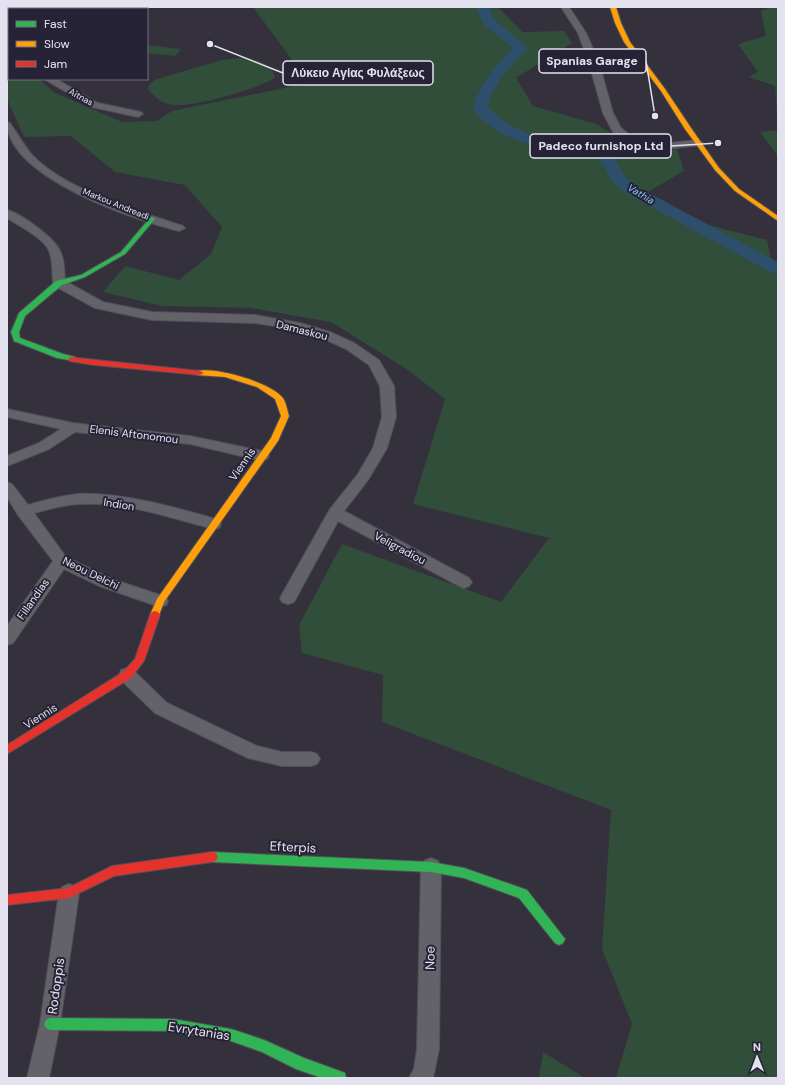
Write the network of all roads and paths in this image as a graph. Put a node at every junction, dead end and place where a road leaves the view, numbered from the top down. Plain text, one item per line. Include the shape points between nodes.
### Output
1 (565, 7) edge
2 (613, 7) edge
3 (51, 80) edge
4 (138, 114) dead end
5 (7, 125) edge
6 (698, 143) junction
7 (7, 213) edge
8 (152, 218) junction
9 (777, 218) edge
10 (179, 228) dead end
11 (59, 283) junction
12 (7, 413) edge
13 (73, 427) junction
14 (262, 456) junction
15 (7, 461) edge
16 (7, 487) edge
17 (23, 511) junction
18 (335, 513) junction
19 (214, 524) junction
20 (61, 561) junction
21 (464, 582) dead end
22 (288, 598) dead end
23 (160, 601) junction
24 (7, 639) edge
25 (127, 675) junction
26 (7, 750) edge
27 (311, 759) dead end
28 (431, 867) junction
29 (69, 893) junction
30 (7, 900) edge
31 (559, 939) dead end
32 (50, 1024) junction
33 (38, 1078) edge
34 (340, 1078) edge
35 (420, 1078) edge

1 - 6 street via 582,33 594,63 608,112 617,130 633,143 648,148
2 - 6 street via 627,42
3 - 4 street, Aitnas via 95,105
5 - 8 street, Markou Andreadi via 33,161 57,178 88,194
6 - 9 street via 737,190
7 - 11 street via 48,241 54,250
8 - 10 street, Markou Andreadi
8 - 11 street via 123,253 83,276
11 - 14 street, Viennis via 22,315 15,332 17,339 60,356 94,363 225,375 260,384 280,398 285,416 275,439
11 - 18 street, Damaskou via 99,305 152,316 255,319 296,326 326,334 350,346 374,363 387,386 389,417 380,448 363,477
12 - 13 street, Elenis Aftonomou
13 - 14 street, Elenis Aftonomou via 190,440
13 - 15 street via 44,446
14 - 19 street, Viennis
16 - 17 street, Neou Delchi
17 - 19 street, Indion via 56,502 87,499 118,502
17 - 20 street, Neou Delchi
18 - 21 street, Veligradiou
18 - 22 street, Damaskou
19 - 23 street, Viennis
20 - 23 street, Neou Delchi via 107,583
20 - 24 street, Fillandias
23 - 25 street, Viennis via 139,662
25 - 26 street, Viennis
25 - 27 street via 161,708 254,753 282,759
28 - 29 street, Efterpis via 211,857 112,871
28 - 31 street, Efterpis via 464,873 522,894
28 - 35 street, Noe via 428,1049 424,1074
29 - 30 street, Efterpis
29 - 32 street, Rodoppis
32 - 33 street, Rodoppis
32 - 34 street, Evrytanias via 173,1025 231,1035

